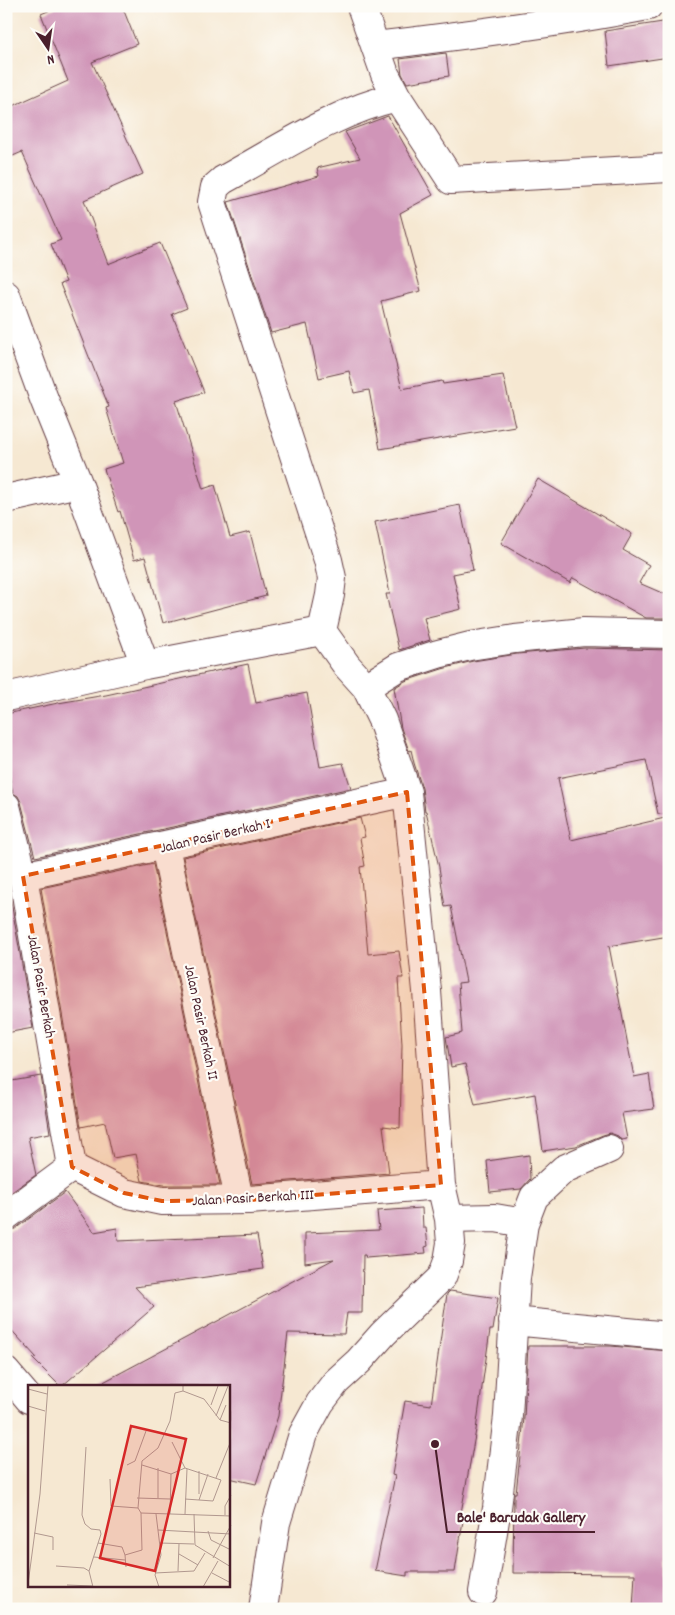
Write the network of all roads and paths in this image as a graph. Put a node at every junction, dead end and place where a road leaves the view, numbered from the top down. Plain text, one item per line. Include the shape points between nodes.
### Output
1 (361, 6) edge
2 (648, 6) edge
3 (375, 46) junction
4 (397, 96) junction
5 (669, 168) edge
6 (6, 295) edge
7 (12, 329) edge
8 (78, 484) junction
9 (6, 499) edge
10 (322, 631) junction
11 (669, 634) edge
12 (145, 665) junction
13 (366, 687) junction
14 (6, 697) edge
15 (407, 792) junction
16 (6, 806) edge
17 (165, 846) junction
18 (23, 876) junction
19 (610, 1149) dead end
20 (72, 1167) junction
21 (441, 1186) junction
22 (238, 1199) junction
23 (6, 1216) edge
24 (449, 1219) junction
25 (524, 1223) junction
26 (513, 1321) junction
27 (669, 1336) edge
28 (6, 1372) edge
29 (28, 1398) edge
30 (483, 1592) dead end
31 (263, 1609) edge

1 - 3 street
2 - 3 street via 581,19
3 - 4 street
4 - 5 street via 451,180
4 - 10 street via 339,116 223,180 216,187 212,202 328,560 332,578
6 - 7 street
7 - 8 street
8 - 9 street
8 - 12 street
10 - 12 street
10 - 13 street
11 - 13 street via 584,632 470,646 398,667
12 - 14 street
13 - 15 street via 382,720
15 - 17 street, Jalan Pasir Berkah I
15 - 21 street via 427,991
16 - 18 street, Jalan Pasir Berkah
17 - 18 street, Jalan Pasir Berkah I
17 - 22 street, Jalan Pasir Berkah II
18 - 20 street, Jalan Pasir Berkah
19 - 25 street via 564,1169 534,1197
20 - 22 street, Jalan Pasir Berkah III via 124,1193 162,1201
20 - 23 street
21 - 22 street, Jalan Pasir Berkah III
21 - 24 street
24 - 25 street via 495,1218
24 - 31 street via 451,1243 442,1277 336,1382 303,1434 276,1523
25 - 26 street
26 - 27 street
26 - 30 street via 508,1416
28 - 29 street

